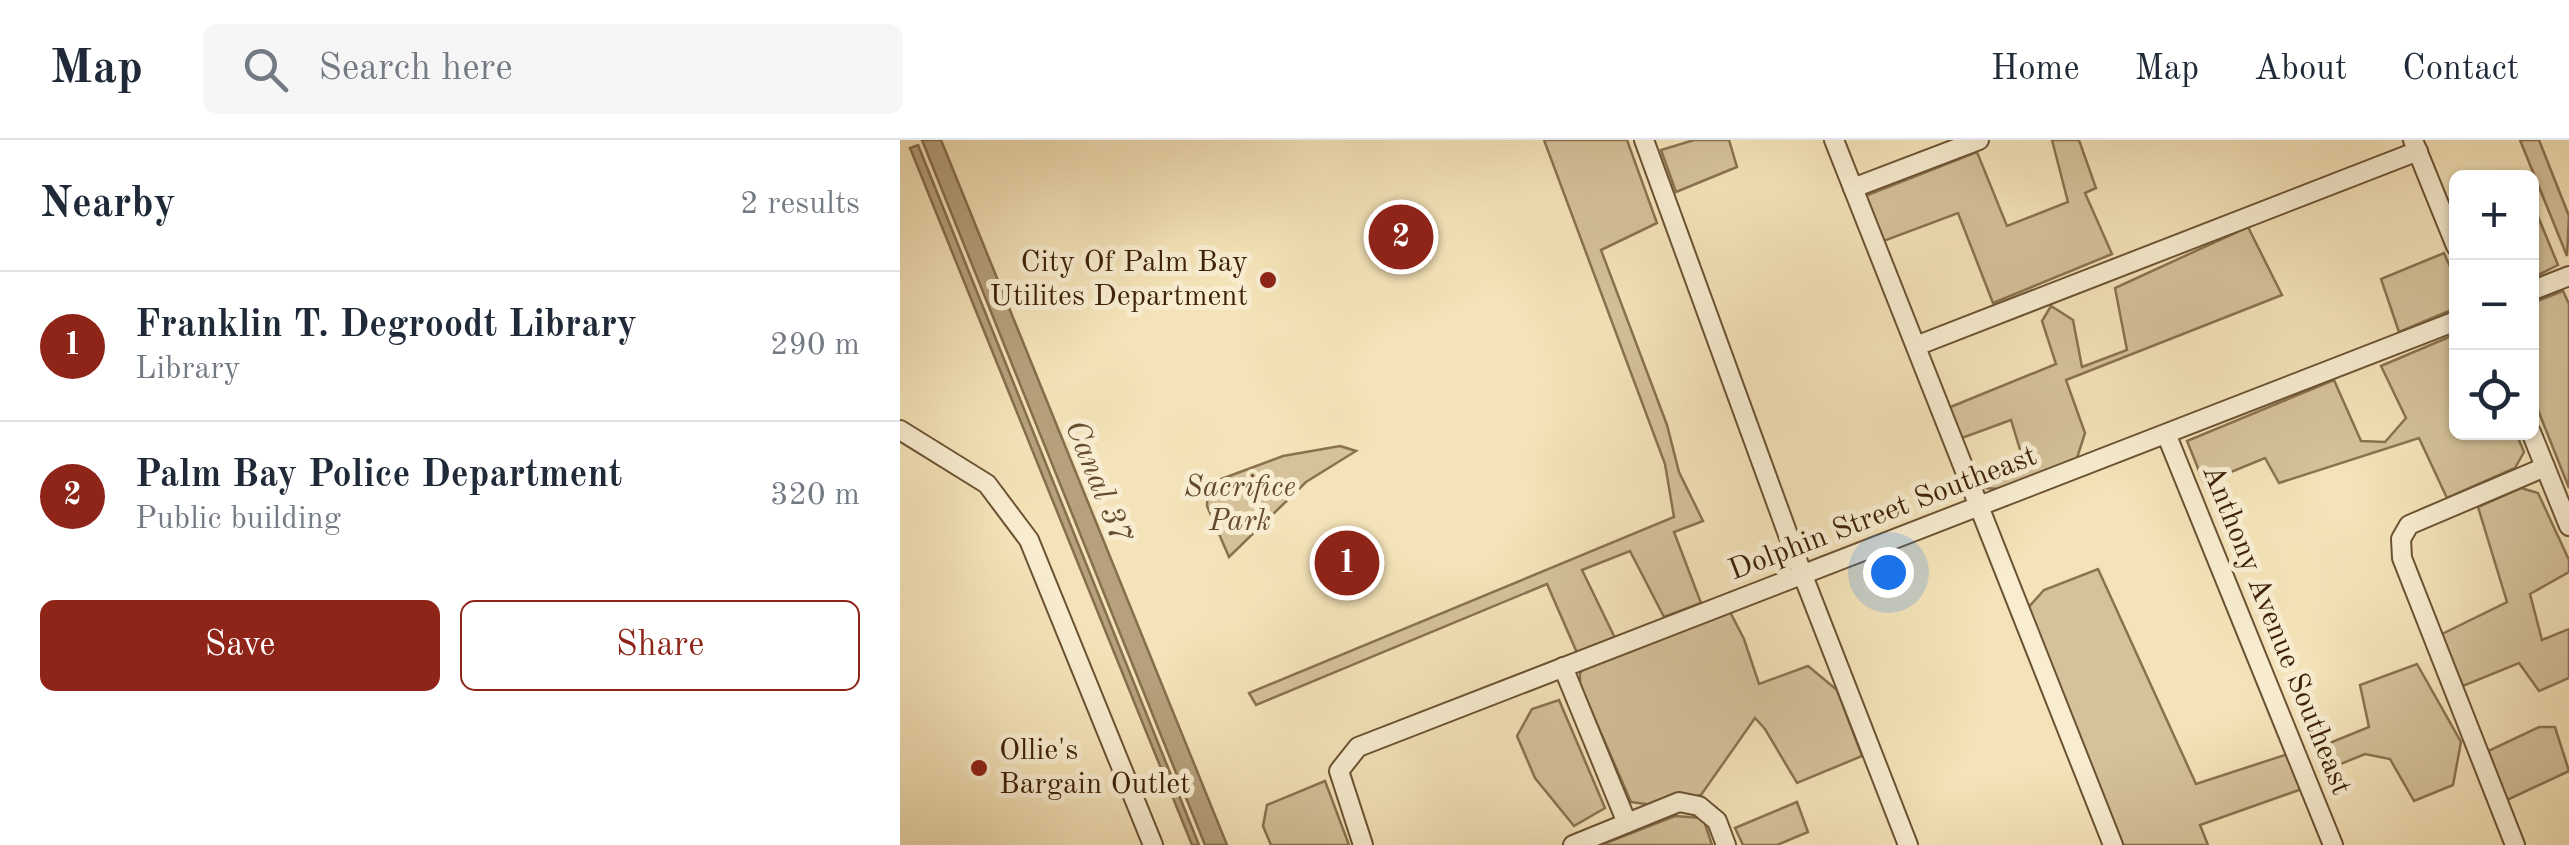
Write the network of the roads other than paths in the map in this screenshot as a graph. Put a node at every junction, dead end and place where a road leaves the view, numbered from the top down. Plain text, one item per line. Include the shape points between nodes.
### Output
1 (1644, 140) edge
2 (1834, 140) edge
3 (1979, 140) edge
4 (2416, 146) edge
5 (1853, 188) junction
6 (2449, 228) edge
7 (2569, 276) edge
8 (2539, 288) edge
9 (2449, 324) edge
10 (1916, 346) junction
11 (900, 430) edge
12 (2167, 436) junction
13 (2535, 440) edge
14 (2545, 467) junction
15 (1977, 506) junction
16 (2569, 526) edge
17 (1802, 573) junction
18 (1563, 668) junction
19 (1628, 823) junction
20 (1153, 845) edge
21 (1363, 845) edge
22 (1574, 845) edge
23 (1726, 845) edge
24 (1908, 845) edge
25 (2112, 845) edge
26 (2334, 845) edge
27 (2515, 845) edge

1 - 17 street
2 - 5 street
3 - 5 street
4 - 6 street
4 - 10 street
5 - 10 street
7 - 8 street
9 - 12 street, Dolphin Street Southeast
10 - 15 street
11 - 20 street via 987,484 1029,540
12 - 15 street, Dolphin Street Southeast
12 - 26 street, Anthony Avenue Southeast
13 - 14 street
14 - 16 street
14 - 27 street via 2409,524 2401,539 2402,558
15 - 17 street, Dolphin Street Southeast
15 - 25 street
17 - 18 street, Dolphin Street Southeast
17 - 24 street
18 - 19 street
18 - 21 street, Dolphin Street Southeast via 1358,747 1339,771
19 - 22 street
19 - 23 street via 1679,802 1699,806 1716,821

